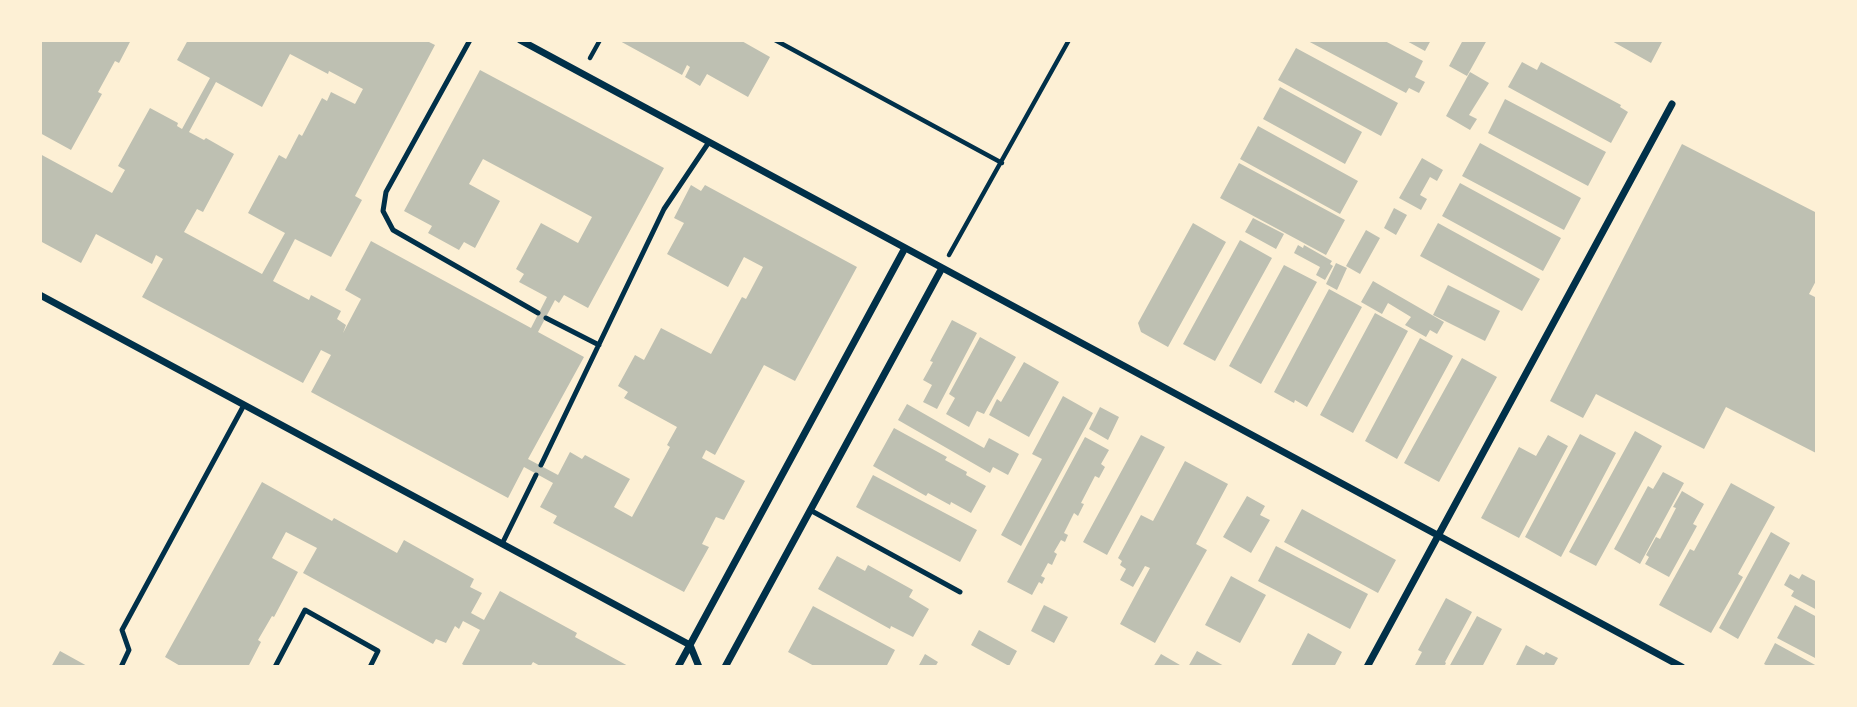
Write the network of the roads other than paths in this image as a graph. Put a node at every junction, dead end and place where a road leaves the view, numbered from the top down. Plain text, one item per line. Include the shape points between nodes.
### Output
1 (470, 40) edge
2 (520, 40) edge
3 (1672, 104) dead end
4 (709, 142) junction
5 (905, 248) junction
6 (942, 268) junction
7 (40, 295) edge
8 (538, 313) dead end
9 (545, 318) dead end
10 (599, 345) junction
11 (244, 405) junction
12 (541, 465) dead end
13 (536, 475) dead end
14 (810, 510) junction
15 (1438, 535) junction
16 (502, 544) junction
17 (960, 592) dead end
18 (690, 645) junction
19 (121, 667) edge
20 (275, 667) edge
21 (370, 667) edge
22 (678, 667) edge
23 (699, 667) edge
24 (724, 667) edge
25 (1367, 667) edge
26 (1682, 667) edge

1 - 8 lane via 386,191 383,211 393,230
2 - 4 street
3 - 15 street
4 - 5 street
4 - 10 lane via 664,209
5 - 6 street
5 - 18 street
6 - 14 street
6 - 15 street
7 - 11 street
9 - 10 lane
10 - 12 lane
11 - 16 street
11 - 19 lane via 122,629 130,650
13 - 16 lane
14 - 17 lane
14 - 24 street
15 - 25 street
15 - 26 street
16 - 18 street
18 - 22 street
18 - 23 street
20 - 21 lane via 306,610 378,651

